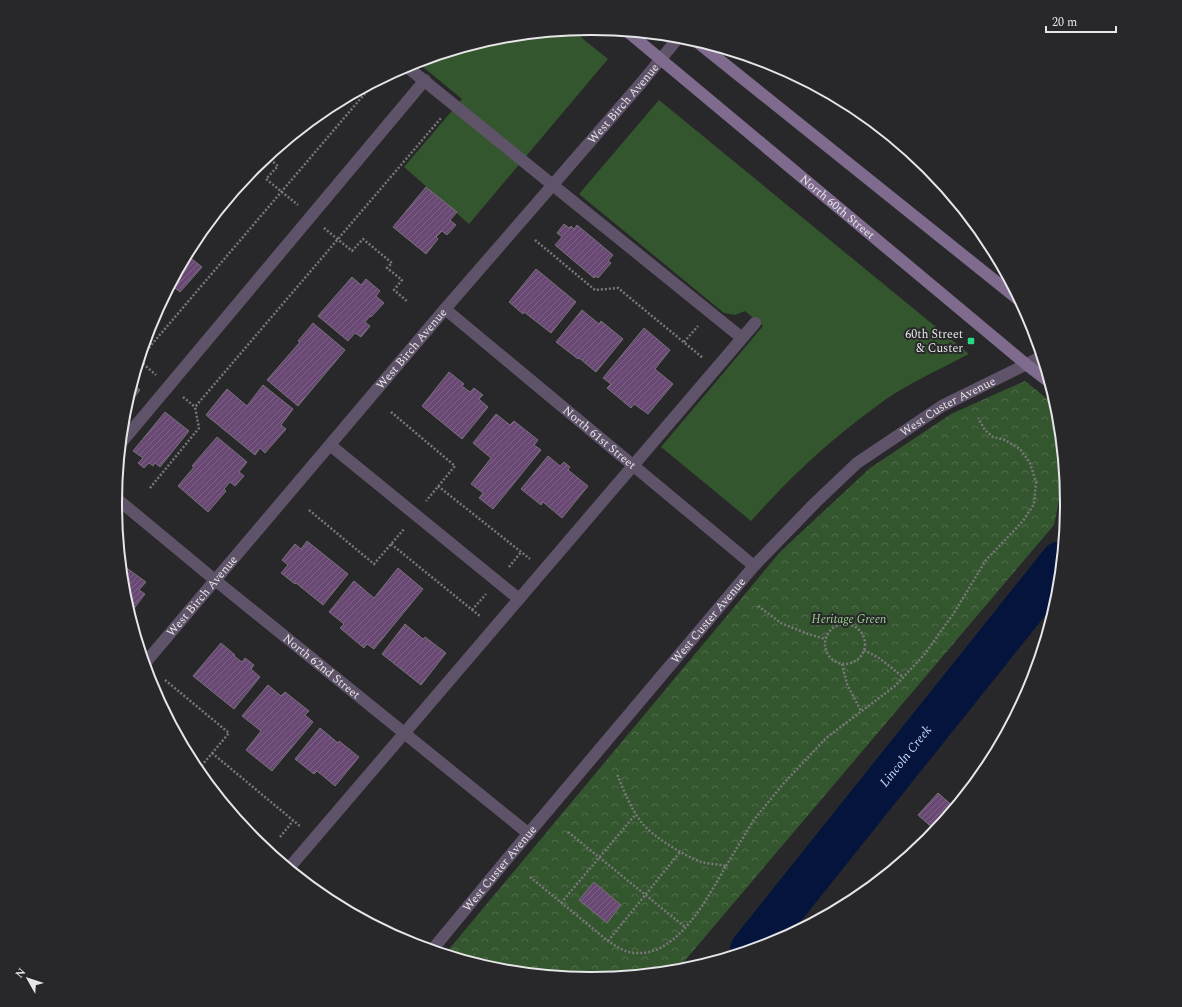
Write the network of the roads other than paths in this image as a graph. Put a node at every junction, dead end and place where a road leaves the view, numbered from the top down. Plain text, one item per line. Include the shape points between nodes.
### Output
1 (634, 37) edge
2 (674, 43) edge
3 (707, 50) edge
4 (661, 59) junction
5 (413, 71) edge
6 (425, 80) junction
7 (552, 185) junction
8 (1010, 293) edge
9 (445, 309) junction
10 (755, 323) dead end
11 (742, 338) junction
12 (1037, 359) edge
13 (1027, 365) junction
14 (1042, 377) edge
15 (128, 436) edge
16 (330, 445) junction
17 (634, 465) junction
18 (122, 503) edge
19 (754, 566) junction
20 (215, 580) junction
21 (519, 599) junction
22 (149, 659) edge
23 (404, 733) junction
24 (528, 834) junction
25 (292, 864) edge
26 (436, 945) edge

1 - 4 main road, North 60th Street
2 - 4 street, West Birch Avenue
3 - 8 main road
4 - 7 street, West Birch Avenue
4 - 13 main road, North 60th Street
5 - 6 street
6 - 7 street
6 - 15 street
7 - 9 street, West Birch Avenue
7 - 11 street
9 - 16 street, West Birch Avenue
9 - 17 street, North 61st Street
10 - 11 street
11 - 17 street
12 - 13 street, West Custer Avenue
13 - 14 main road, North 60th Street
13 - 19 street, West Custer Avenue via 942,406 857,463
16 - 20 street, West Birch Avenue
16 - 21 street
17 - 19 street, North 61st Street
17 - 21 street
18 - 20 street, North 62nd Street
19 - 24 street, West Custer Avenue
20 - 22 street, West Birch Avenue
20 - 23 street, North 62nd Street
21 - 23 street
23 - 24 street, North 62nd Street
23 - 25 street
24 - 26 street, West Custer Avenue

